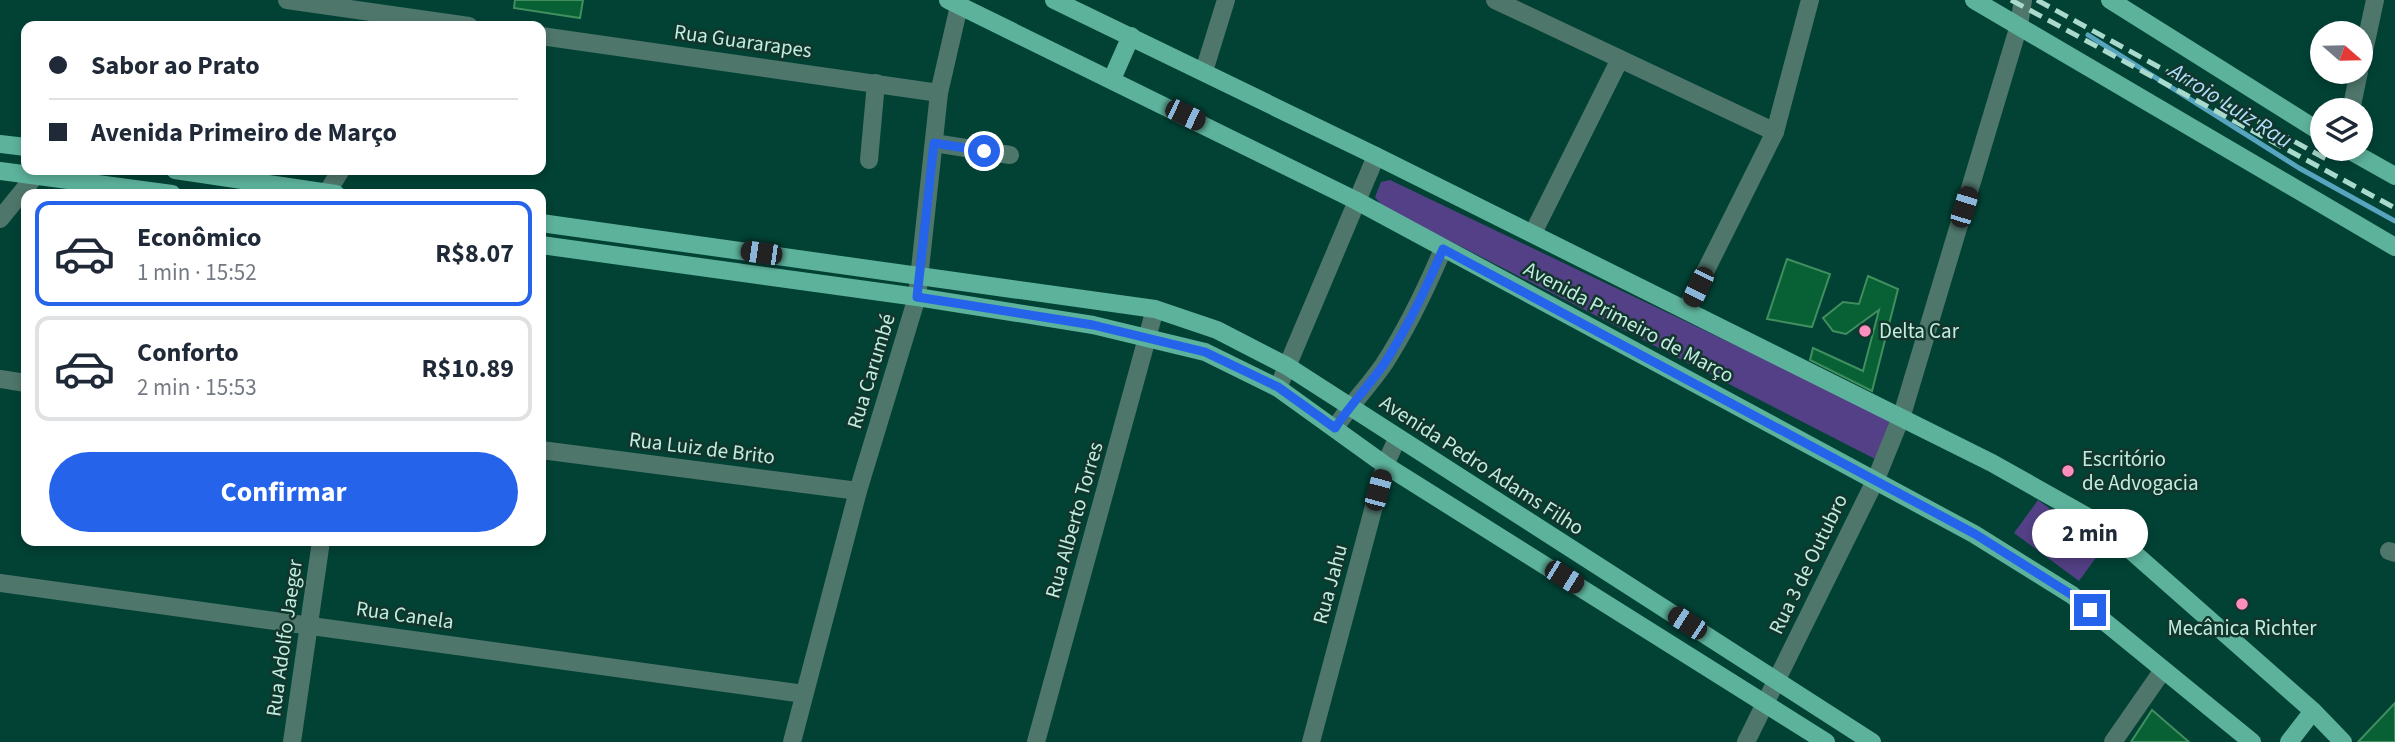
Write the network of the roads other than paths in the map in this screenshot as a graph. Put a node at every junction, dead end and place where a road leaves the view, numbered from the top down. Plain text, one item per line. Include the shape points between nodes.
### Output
1 (287, 0) edge
2 (1054, 0) edge
3 (1226, 0) edge
4 (1495, 0) edge
5 (1810, 0) edge
6 (1974, 0) edge
7 (2023, 0) edge
8 (2110, 0) edge
9 (2375, 0) edge
10 (957, 2) edge
11 (416, 21) edge
12 (2370, 21) edge
13 (2019, 25) junction
14 (1131, 36) junction
15 (546, 37) edge
16 (1620, 59) junction
17 (1204, 71) junction
18 (1112, 79) junction
19 (876, 83) junction
20 (939, 93) junction
21 (2310, 125) edge
22 (1775, 132) junction
23 (934, 143) junction
24 (0, 144) edge
25 (21, 146) edge
26 (1010, 155) dead end
27 (1376, 156) junction
28 (869, 160) dead end
29 (2368, 161) edge
30 (0, 171) edge
31 (21, 172) edge
32 (33, 175) edge
33 (48, 175) edge
34 (208, 175) edge
35 (2395, 176) edge
36 (23, 189) edge
37 (140, 189) edge
38 (297, 189) edge
39 (21, 191) edge
40 (1355, 200) junction
41 (0, 219) edge
42 (546, 224) edge
43 (1533, 233) junction
44 (546, 246) edge
45 (2395, 247) edge
46 (1443, 249) junction
47 (921, 275) junction
48 (917, 297) junction
49 (1155, 309) junction
50 (1686, 310) junction
51 (1149, 337) junction
52 (1287, 366) junction
53 (0, 379) edge
54 (21, 382) edge
55 (1278, 387) junction
56 (1348, 407) junction
57 (1902, 415) junction
58 (1335, 428) junction
59 (1397, 439) junction
60 (546, 451) edge
61 (1384, 465) junction
62 (1876, 479) junction
63 (858, 491) junction
64 (320, 546) edge
65 (0, 583) edge
66 (309, 625) junction
67 (2163, 670) junction
68 (1777, 680) junction
69 (804, 694) junction
70 (1765, 701) junction
71 (2313, 711) junction
72 (292, 742) edge
73 (792, 742) edge
74 (1036, 742) edge
75 (1311, 742) edge
76 (1746, 742) edge
77 (1826, 742) edge
78 (1872, 742) edge
79 (2113, 742) edge
80 (2252, 742) edge
81 (2289, 742) edge
82 (2343, 742) edge

1 - 11 street
2 - 14 main road, Avenida Primeiro de Março
3 - 17 street
4 - 16 street
5 - 22 street
6 - 13 main road
7 - 13 street, Rua 3 de Outubro
8 - 21 main road
9 - 12 street
10 - 18 main road, Avenida Primeiro de Março
10 - 20 street, Rua Carumbé
13 - 45 main road
13 - 57 street, Rua 3 de Outubro
14 - 17 main road, Avenida Primeiro de Março
14 - 18 main road
15 - 19 street, Rua Guararapes
16 - 22 street
16 - 43 street
17 - 27 main road, Avenida Primeiro de Março
18 - 40 main road, Avenida Primeiro de Março
19 - 20 street, Rua Guararapes
19 - 28 street
20 - 23 street, Rua Carumbé
22 - 50 street
23 - 26 street
23 - 47 street, Rua Carumbé
24 - 25 main road
27 - 40 street
27 - 43 main road, Avenida Primeiro de Março
29 - 35 main road
30 - 31 main road
32 - 36 street
33 - 37 main road
34 - 38 main road
39 - 41 street
40 - 46 main road, Avenida Primeiro de Março
40 - 52 street
42 - 47 main road, Avenida Pedro Adams Filho
43 - 50 main road, Avenida Primeiro de Março
44 - 48 main road
46 - 56 street via 1421,301 1383,366
46 - 62 main road, Avenida Primeiro de Março
47 - 48 street, Rua Carumbé
47 - 49 main road, Avenida Pedro Adams Filho
48 - 51 main road
48 - 63 street, Rua Carumbé
49 - 51 street, Rua Alberto Torres
49 - 52 main road, Avenida Pedro Adams Filho via 1217,330
50 - 57 main road, Avenida Primeiro de Março
51 - 55 main road via 1205,352
51 - 74 street, Rua Alberto Torres
52 - 55 street
52 - 56 main road, Avenida Pedro Adams Filho
53 - 54 street
55 - 58 main road
56 - 58 street
56 - 59 main road, Avenida Pedro Adams Filho
57 - 62 street, Rua 3 de Outubro
57 - 71 main road, Avenida Primeiro de Março via 2102,526
58 - 61 main road
59 - 61 street, Rua Jahu
59 - 68 main road, Avenida Pedro Adams Filho
60 - 63 street, Rua Luiz de Brito
61 - 70 main road
61 - 75 street, Rua Jahu
62 - 67 main road, Avenida Primeiro de Março via 2072,595
62 - 68 street, Rua 3 de Outubro
63 - 69 street, Rua Carumbé
64 - 66 street, Rua Adolfo Jaeger
65 - 66 street, Rua Canela
66 - 69 street, Rua Canela
66 - 72 street, Rua Adolfo Jaeger
67 - 79 street
67 - 80 main road, Avenida Primeiro de Março
68 - 70 street, Rua 3 de Outubro
68 - 78 main road, Avenida Pedro Adams Filho
69 - 73 street, Rua Carumbé
70 - 76 street, Rua 3 de Outubro
70 - 77 main road
71 - 81 main road
71 - 82 main road, Avenida Primeiro de Março

